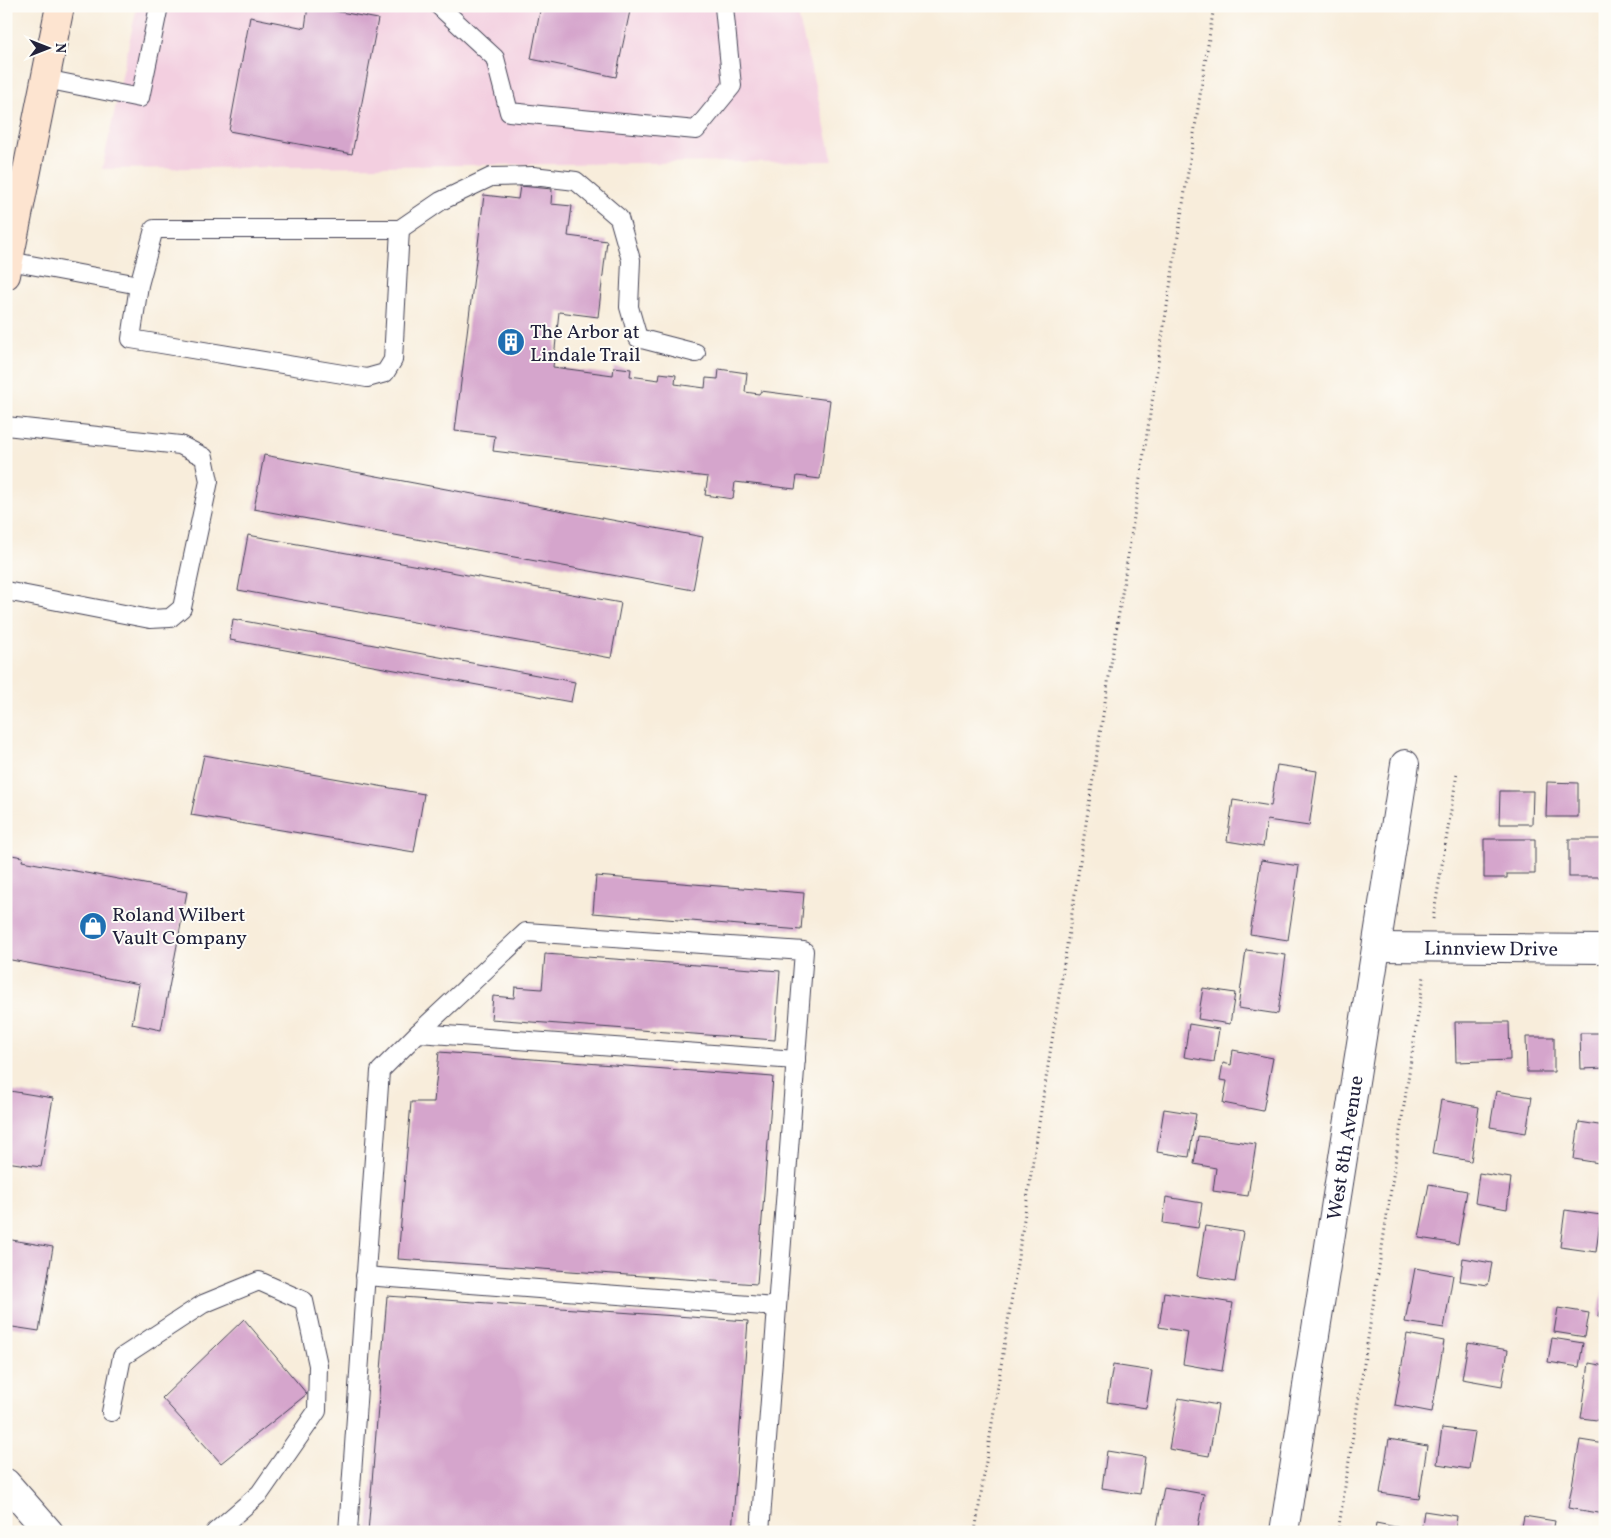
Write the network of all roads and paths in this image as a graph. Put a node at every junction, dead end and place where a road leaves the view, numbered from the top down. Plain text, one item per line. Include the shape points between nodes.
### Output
1 (60, 6) edge
2 (159, 6) edge
3 (439, 6) edge
4 (1214, 6) edge
5 (724, 7) edge
6 (45, 79) junction
7 (400, 229) junction
8 (8, 268) edge
9 (139, 285) junction
10 (696, 353) dead end
11 (6, 426) edge
12 (6, 591) edge
13 (1406, 764) dead end
14 (1457, 774) dead end
15 (1433, 920) dead end
16 (1377, 948) junction
17 (1605, 949) edge
18 (1425, 975) dead end
19 (418, 1032) junction
20 (796, 1060) junction
21 (365, 1276) junction
22 (777, 1307) junction
23 (111, 1412) dead end
24 (6, 1483) edge
25 (49, 1532) edge
26 (215, 1532) edge
27 (348, 1532) edge
28 (760, 1532) edge
29 (975, 1532) edge
30 (1284, 1532) edge
31 (1338, 1532) edge

1 - 6 main road
2 - 6 lane via 140,98
3 - 5 lane via 495,58 509,112 696,130 732,86
4 - 29 path
6 - 8 main road
7 - 9 lane via 154,229
7 - 9 lane via 393,360 385,373 367,378 131,339
7 - 10 lane via 441,201 491,177 532,176 576,181 619,218 631,260 629,307 638,338
8 - 9 lane
11 - 12 lane via 180,445 204,457 209,481 182,608 170,618 150,618
13 - 16 street, West 8th Avenue
14 - 15 path
16 - 17 street, Linnview Drive
16 - 30 street, West 8th Avenue
18 - 31 path
19 - 20 lane
19 - 20 lane via 526,932 804,951
19 - 21 lane via 380,1071
20 - 22 lane
21 - 22 lane
21 - 27 lane
22 - 28 lane
23 - 26 lane via 122,1357 203,1304 259,1281 304,1300 318,1365 318,1411 260,1493
24 - 25 street

